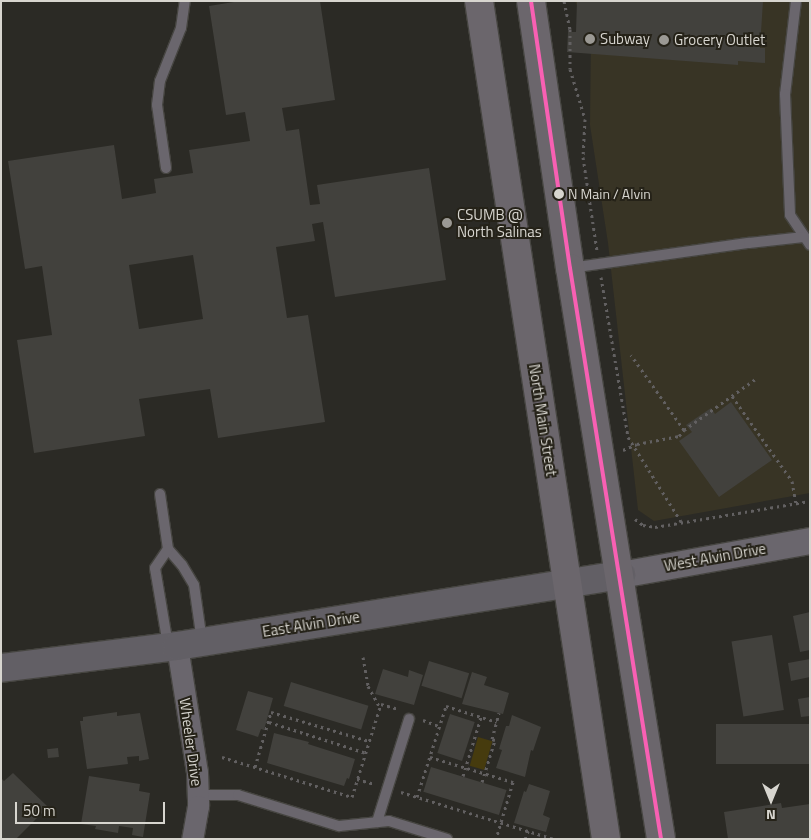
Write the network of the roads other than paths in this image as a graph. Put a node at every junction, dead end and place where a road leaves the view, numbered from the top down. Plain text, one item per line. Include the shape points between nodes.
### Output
1 (184, 1) edge
2 (479, 1) edge
3 (531, 1) edge
4 (796, 1) edge
5 (166, 168) dead end
6 (807, 241) edge
7 (570, 268) junction
8 (160, 494) dead end
9 (810, 541) edge
10 (168, 548) junction
11 (621, 574) junction
12 (568, 582) junction
13 (182, 645) junction
14 (1, 668) edge
15 (407, 715) road end
16 (198, 794) junction
17 (377, 822) junction
18 (192, 839) edge
19 (447, 839) edge
20 (606, 839) edge
21 (661, 839) edge

1 - 5 lane via 181,28 160,81 157,104
2 - 12 main road, North Main Street
3 - 7 main road
4 - 6 lane via 786,103 790,215
6 - 7 lane via 749,242
7 - 11 main road
8 - 10 lane
9 - 11 street, West Alvin Drive
10 - 13 lane via 155,568
10 - 13 lane via 194,585
11 - 12 main road, East Alvin Drive
11 - 21 main road
12 - 13 main road, East Alvin Drive
12 - 20 main road, North Main Street
13 - 14 main road, East Alvin Drive
13 - 16 street, Wheeler Drive
15 - 17 lane
16 - 17 lane via 238,795 339,826
16 - 18 street, Wheeler Drive
17 - 19 lane via 389,821

